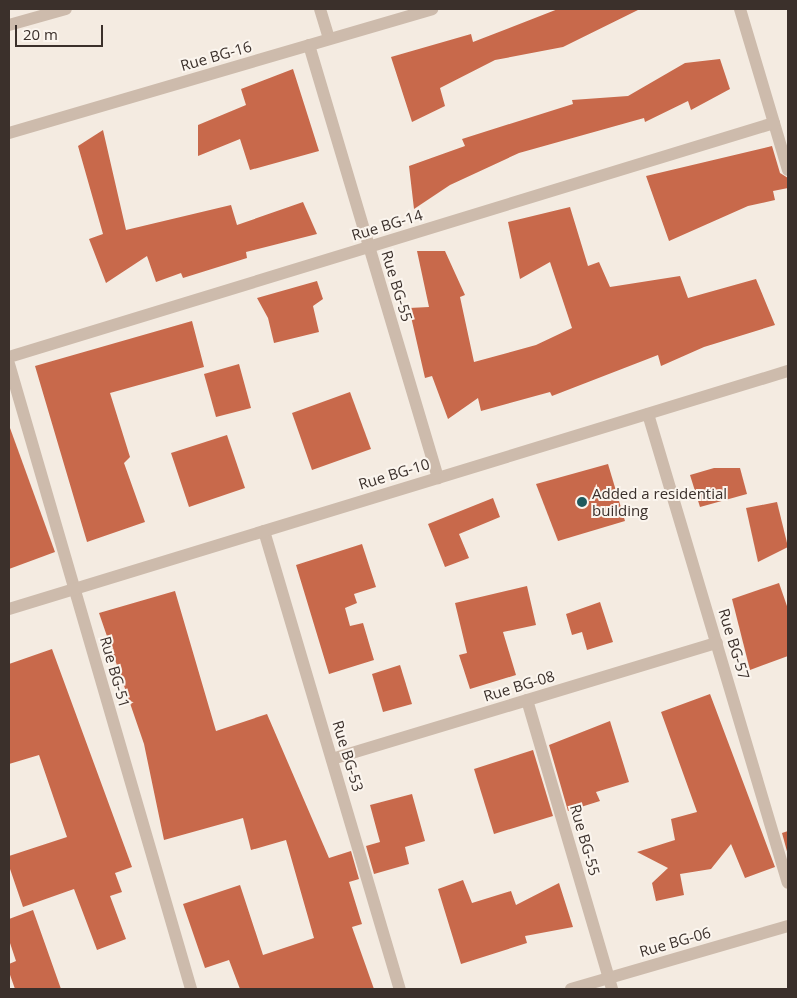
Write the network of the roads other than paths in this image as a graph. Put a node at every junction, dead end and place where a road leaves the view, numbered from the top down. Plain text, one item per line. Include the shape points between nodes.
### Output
1 (66, 9) edge
2 (320, 9) edge
3 (432, 9) edge
4 (740, 9) edge
5 (9, 25) edge
6 (329, 38) junction
7 (309, 45) junction
8 (774, 123) junction
9 (9, 133) edge
10 (788, 170) edge
11 (369, 247) junction
12 (9, 358) edge
13 (9, 364) edge
14 (788, 371) edge
15 (648, 414) junction
16 (438, 478) junction
17 (264, 531) junction
18 (74, 589) junction
19 (9, 609) edge
20 (717, 644) junction
21 (527, 700) junction
22 (332, 759) junction
23 (788, 883) edge
24 (788, 926) edge
25 (610, 984) edge
26 (191, 989) edge
27 (400, 989) edge
28 (571, 989) edge

1 - 5 street
2 - 6 street
3 - 6 street, Rue BG-16
4 - 8 street
6 - 7 street, Rue BG-16
7 - 9 street, Rue BG-16
7 - 11 street, Rue BG-55
8 - 10 street
8 - 11 street, Rue BG-14
11 - 12 street, Rue BG-14
11 - 16 street, Rue BG-55
13 - 18 street, Rue BG-51
14 - 15 street, Rue BG-10
15 - 16 street, Rue BG-10
15 - 20 street, Rue BG-57
16 - 17 street, Rue BG-10
17 - 18 street, Rue BG-10
17 - 22 street, Rue BG-53
18 - 19 street, Rue BG-10
18 - 26 street, Rue BG-51
20 - 21 street, Rue BG-08
20 - 23 street, Rue BG-57
21 - 22 street, Rue BG-08
21 - 25 street, Rue BG-55
22 - 27 street, Rue BG-53
24 - 25 street, Rue BG-06
25 - 28 street, Rue BG-06

